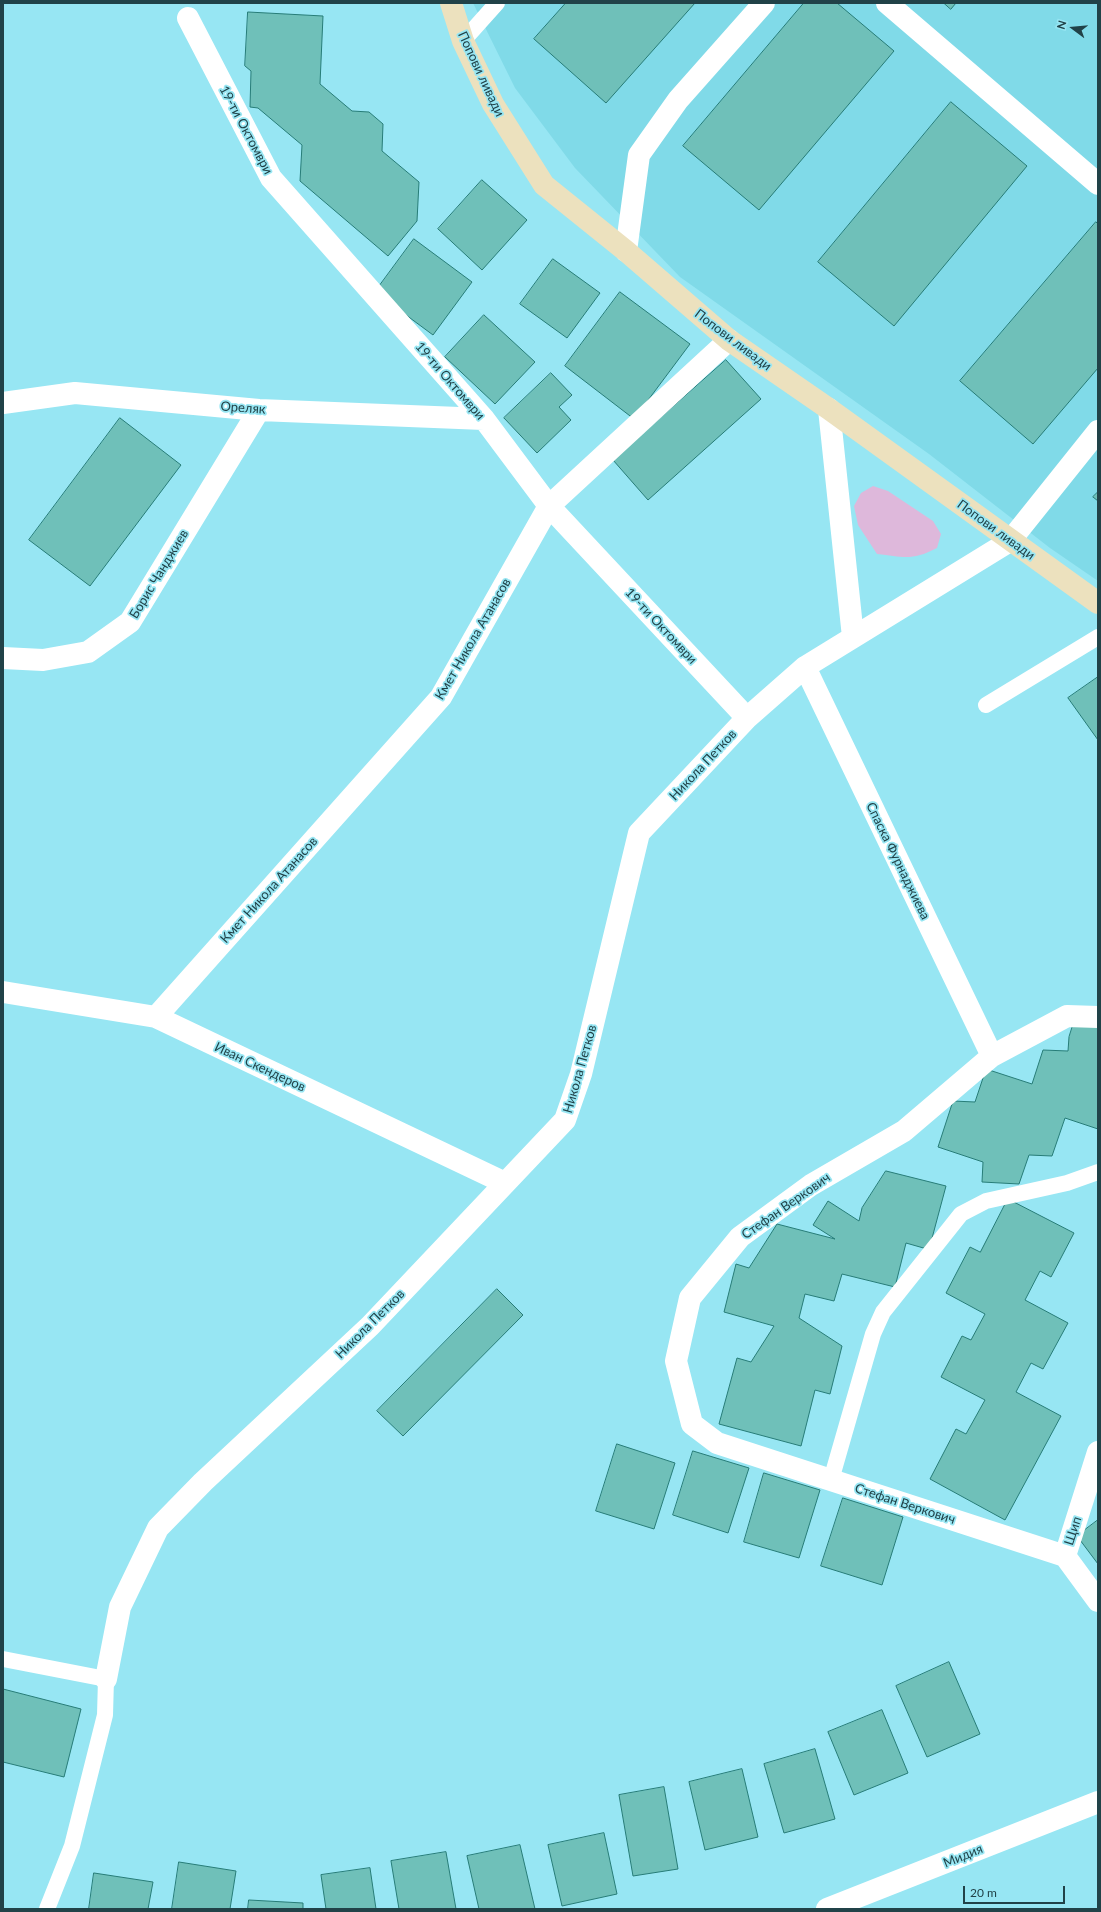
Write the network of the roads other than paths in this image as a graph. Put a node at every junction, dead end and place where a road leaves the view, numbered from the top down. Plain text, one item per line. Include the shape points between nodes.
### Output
1 (451, 3) edge
2 (497, 3) edge
3 (764, 3) edge
4 (887, 3) edge
5 (188, 18) dead end
6 (463, 41) junction
7 (1098, 184) edge
8 (626, 251) junction
9 (729, 340) junction
10 (3, 403) edge
11 (829, 409) junction
12 (259, 410) junction
13 (484, 419) junction
14 (1098, 431) edge
15 (549, 506) junction
16 (1010, 541) junction
17 (1098, 603) edge
18 (853, 637) junction
19 (1098, 637) edge
20 (3, 658) edge
21 (805, 666) junction
22 (986, 705) dead end
23 (747, 718) junction
24 (3, 992) edge
25 (156, 1017) junction
26 (1098, 1017) edge
27 (992, 1056) junction
28 (1098, 1172) edge
29 (505, 1184) junction
30 (1098, 1452) edge
31 (831, 1480) junction
32 (1065, 1556) junction
33 (1098, 1601) edge
34 (3, 1659) edge
35 (106, 1679) junction
36 (1098, 1802) edge
37 (47, 1909) edge
38 (827, 1909) edge

1 - 6 street, Попови ливади
2 - 6 lane
3 - 8 street via 678,100 639,155
4 - 7 street
5 - 13 street, 19-ти Октомври via 271,178
6 - 8 street, Попови ливади via 493,104 544,185
8 - 9 street, Попови ливади
9 - 11 street, Попови ливади
9 - 15 street, Кмет Никола Атанасов
10 - 12 street, Ореляк via 75,393
11 - 16 street, Попови ливади
11 - 18 street
12 - 13 street, Ореляк
12 - 20 street, Борис Чанджиев via 130,622 88,652 43,660
13 - 15 street, 19-ти Октомври
14 - 16 street, Никола Петков
15 - 23 street, 19-ти Октомври
15 - 25 street, Кмет Никола Атанасов via 441,697
16 - 17 street, Попови ливади
16 - 18 street, Никола Петков
18 - 21 street, Никола Петков
19 - 22 lane
21 - 23 street, Никола Петков
21 - 27 street, Спаска Фурнаджиева
23 - 29 street, Никола Петков via 639,833 581,1074 565,1120
24 - 25 street, Иван Скендеров
25 - 29 street, Иван Скендеров
26 - 27 street, Стефан Веркович via 1067,1016
27 - 31 street, Стефан Веркович via 904,1131 811,1186 740,1237 690,1298 676,1362 692,1424 717,1443
28 - 31 lane via 1067,1183 986,1200 961,1214 883,1312 873,1334
29 - 35 street, Никола Петков via 370,1326 203,1482 158,1528 120,1607
30 - 32 street, Щип
31 - 32 street, Стефан Веркович
32 - 33 street, Щип
34 - 35 lane
35 - 37 lane via 104,1715 72,1846
36 - 38 street, Мидия

